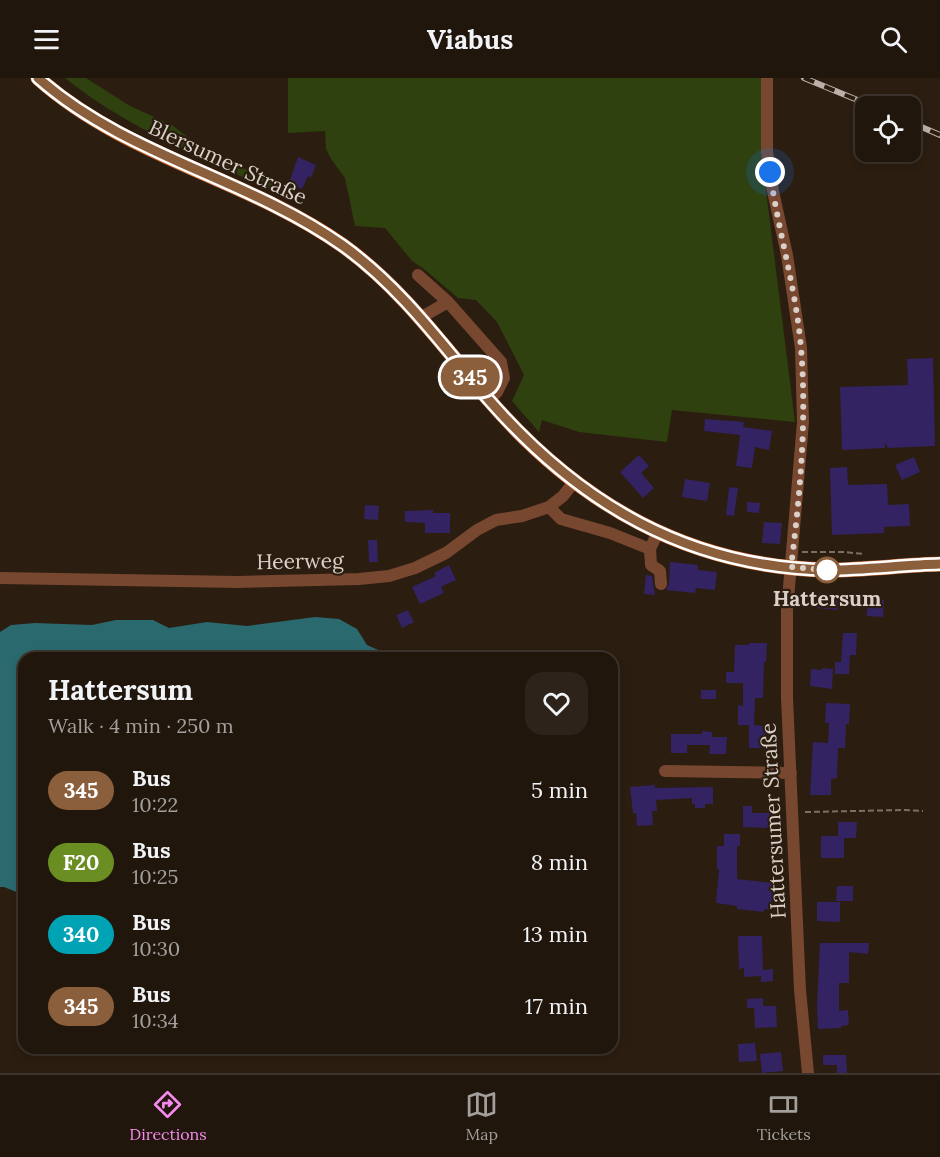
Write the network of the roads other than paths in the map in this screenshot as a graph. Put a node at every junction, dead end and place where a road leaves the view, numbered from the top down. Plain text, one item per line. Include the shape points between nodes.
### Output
1 (38, 78) edge
2 (767, 78) edge
3 (418, 275) dead end
4 (448, 302) junction
5 (420, 318) junction
6 (489, 400) junction
7 (574, 482) junction
8 (549, 507) junction
9 (658, 532) junction
10 (650, 549) junction
11 (940, 564) edge
12 (791, 567) junction
13 (0, 578) edge
14 (661, 584) dead end
15 (665, 771) dead end
16 (791, 773) junction
17 (808, 1073) edge

1 - 5 main road, Blersumer Straße via 108,128 266,202 322,233 366,264
2 - 12 street, Hattersumer Straße via 767,152 801,348 802,422
3 - 4 street
4 - 5 street
4 - 6 street via 501,362 504,378
5 - 6 main road, Blersumer Straße
6 - 7 main road, Blersumer Straße via 534,448
7 - 8 street, Heerweg
7 - 9 main road, Blersumer Straße
8 - 10 street via 561,519
8 - 13 street, Heerweg via 495,520 446,553 389,576 238,582
9 - 10 street
9 - 12 main road, Blersumer Straße via 717,554
10 - 14 street via 651,565 660,571
11 - 12 main road, Blersumer Straße via 849,570
12 - 16 street, Hattersumer Straße via 787,698
15 - 16 street
16 - 17 street, Hattersumer Straße via 800,990

